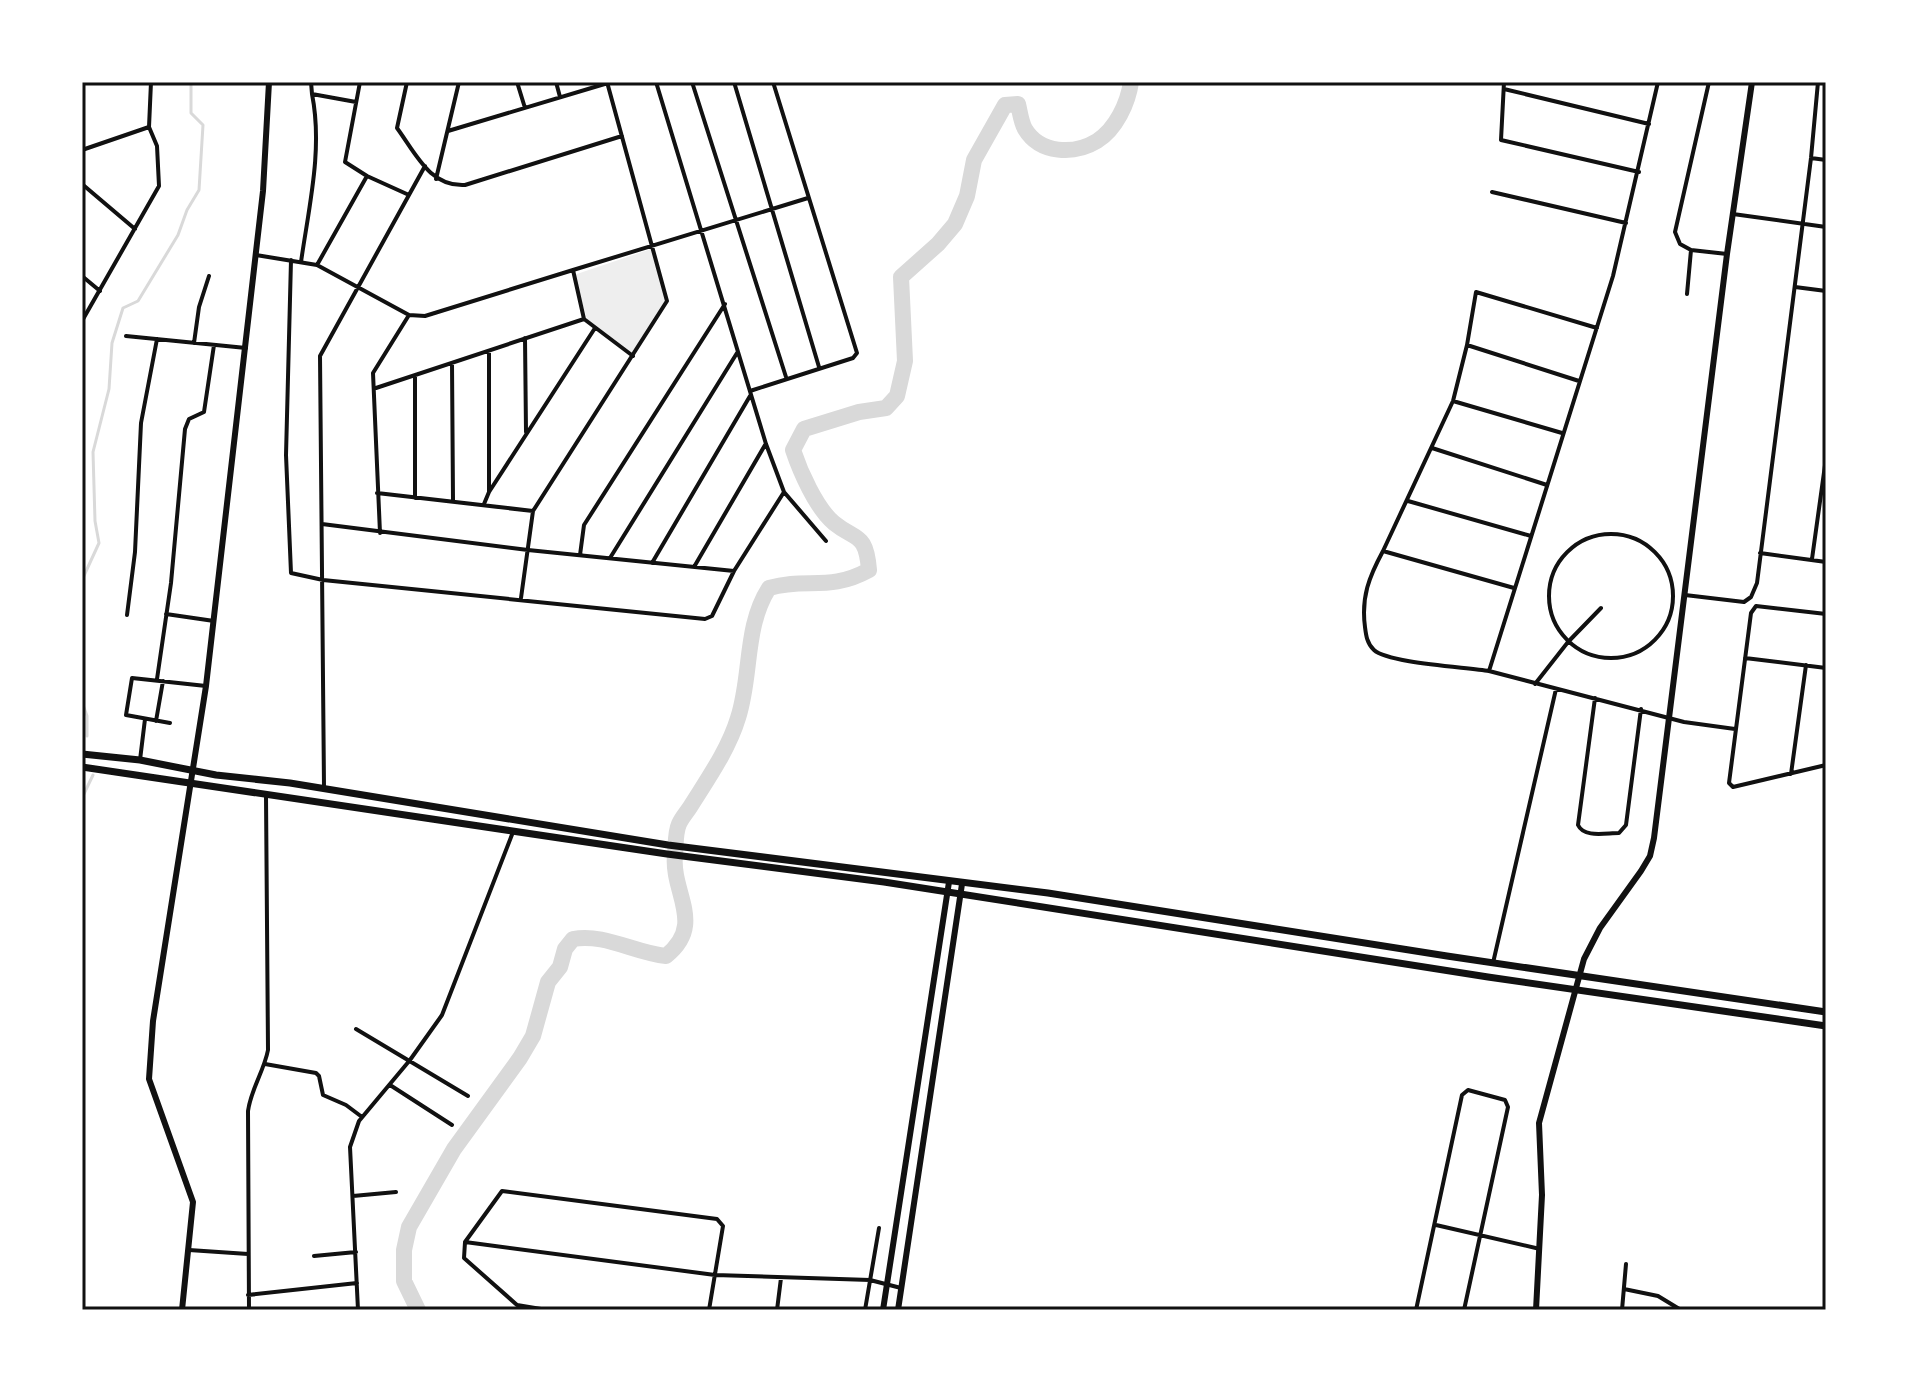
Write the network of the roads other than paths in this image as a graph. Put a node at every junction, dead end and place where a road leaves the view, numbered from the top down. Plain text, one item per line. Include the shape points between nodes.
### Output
1 (151, 82) edge
2 (269, 82) edge
3 (311, 82) edge
4 (360, 82) edge
5 (407, 82) edge
6 (459, 82) edge
7 (517, 82) edge
8 (556, 82) edge
9 (608, 82) edge
10 (656, 82) edge
11 (692, 82) edge
12 (734, 82) edge
13 (773, 82) edge
14 (1504, 82) edge
15 (1658, 82) edge
16 (1709, 82) edge
17 (1752, 82) edge
18 (1818, 82) edge
19 (1504, 89) junction
20 (312, 94) junction
21 (560, 97) junction
22 (356, 102) junction
23 (1815, 102) junction
24 (1826, 103) edge
25 (525, 108) junction
26 (1649, 124) junction
27 (149, 127) junction
28 (448, 131) junction
29 (622, 136) junction
30 (82, 150) edge
31 (1811, 158) junction
32 (1826, 160) edge
33 (425, 166) junction
34 (1639, 172) junction
35 (367, 176) junction
36 (436, 179) junction
37 (82, 184) edge
38 (1492, 192) dead end
39 (409, 195) junction
40 (808, 198) junction
41 (772, 209) junction
42 (1733, 214) junction
43 (735, 220) junction
44 (1626, 223) junction
45 (1803, 224) junction
46 (1826, 227) edge
47 (135, 229) junction
48 (701, 229) junction
49 (650, 245) junction
50 (1691, 250) junction
51 (1727, 254) junction
52 (256, 255) junction
53 (291, 260) junction
54 (301, 262) junction
55 (317, 265) junction
56 (573, 270) junction
57 (82, 276) edge
58 (209, 276) dead end
59 (358, 286) junction
60 (1795, 287) junction
61 (100, 291) junction
62 (1826, 291) edge
63 (1687, 294) dead end
64 (725, 304) junction
65 (409, 315) junction
66 (584, 319) junction
67 (82, 321) edge
68 (595, 328) junction
69 (1597, 328) junction
70 (126, 336) dead end
71 (525, 338) junction
72 (157, 339) junction
73 (194, 343) junction
74 (214, 345) junction
75 (1467, 345) junction
76 (246, 348) junction
77 (489, 351) junction
78 (738, 352) junction
79 (634, 356) junction
80 (452, 363) junction
81 (819, 367) junction
82 (415, 375) junction
83 (786, 378) junction
84 (1580, 381) junction
85 (376, 388) junction
86 (750, 393) junction
87 (1453, 401) junction
88 (1563, 434) junction
89 (526, 435) junction
90 (766, 444) junction
91 (1432, 448) junction
92 (1826, 458) edge
93 (1547, 485) junction
94 (489, 492) junction
95 (784, 492) junction
96 (377, 493) junction
97 (415, 498) junction
98 (453, 501) junction
99 (1408, 501) junction
100 (484, 504) junction
101 (533, 511) junction
102 (322, 524) junction
103 (380, 533) junction
104 (1531, 536) junction
105 (826, 541) dead end
106 (528, 550) junction
107 (1383, 551) junction
108 (1760, 553) junction
109 (580, 555) junction
110 (610, 558) junction
111 (1812, 559) junction
112 (1826, 562) edge
113 (652, 563) junction
114 (694, 567) junction
115 (734, 571) junction
116 (323, 580) junction
117 (1514, 588) junction
118 (1685, 595) junction
119 (521, 598) junction
120 (1601, 608) dead end
121 (166, 614) junction
122 (1826, 614) edge
123 (127, 615) dead end
124 (214, 621) junction
125 (1568, 642) junction
126 (1745, 658) junction
127 (1806, 665) junction
128 (1826, 668) edge
129 (1489, 671) junction
130 (160, 680) junction
131 (1535, 684) junction
132 (206, 686) junction
133 (1556, 689) junction
134 (1595, 698) junction
135 (1641, 709) junction
136 (1669, 716) junction
137 (145, 719) junction
138 (156, 721) junction
139 (170, 723) dead end
140 (1735, 729) junction
141 (82, 754) edge
142 (140, 760) junction
143 (1826, 765) edge
144 (82, 767) edge
145 (193, 771) junction
146 (1791, 774) junction
147 (190, 784) junction
148 (324, 789) junction
149 (266, 793) junction
150 (514, 830) junction
151 (668, 850) junction
152 (707, 855) junction
153 (949, 882) junction
154 (962, 884) junction
155 (948, 893) junction
156 (961, 894) junction
157 (1493, 963) junction
158 (1580, 976) junction
159 (1576, 989) junction
160 (1826, 1012) edge
161 (1826, 1026) edge
162 (356, 1029) dead end
163 (410, 1060) junction
164 (265, 1064) junction
165 (390, 1085) junction
166 (468, 1096) dead end
167 (362, 1117) junction
168 (452, 1125) dead end
169 (396, 1192) dead end
170 (353, 1196) junction
171 (1436, 1225) junction
172 (879, 1228) dead end
173 (1480, 1235) junction
174 (465, 1242) junction
175 (1540, 1249) junction
176 (189, 1250) junction
177 (356, 1252) junction
178 (248, 1254) junction
179 (314, 1256) dead end
180 (1626, 1264) dead end
181 (715, 1275) junction
182 (781, 1278) junction
183 (870, 1280) junction
184 (357, 1283) junction
185 (887, 1284) junction
186 (901, 1288) junction
187 (1624, 1289) junction
188 (248, 1295) junction
189 (182, 1309) edge
190 (530, 1309) edge
191 (155, 1310) edge
192 (249, 1310) edge
193 (358, 1310) edge
194 (547, 1310) edge
195 (709, 1310) edge
196 (777, 1310) edge
197 (865, 1310) edge
198 (883, 1310) edge
199 (898, 1310) edge
200 (1416, 1310) edge
201 (1464, 1310) edge
202 (1536, 1310) edge
203 (1622, 1310) edge
204 (1681, 1310) edge

1 - 27 street
2 - 52 street
3 - 20 street
4 - 22 street
5 - 33 street via 397,128
6 - 28 street
7 - 25 street
8 - 21 street
9 - 21 street
9 - 29 street
10 - 48 street
11 - 43 street
12 - 41 street
13 - 40 street
14 - 19 street
15 - 26 street
16 - 50 street via 1675,232 1680,244
17 - 42 street
18 - 23 street
19 - 26 street
19 - 34 street via 1501,140
20 - 22 street
20 - 54 street via 318,121 316,160
21 - 25 street
22 - 35 street via 345,162
23 - 24 street
23 - 31 street
25 - 28 street
26 - 34 street
27 - 30 street
27 - 47 street via 157,146 159,186
28 - 36 street
29 - 36 street via 465,185
29 - 49 street
31 - 32 street
31 - 45 street
33 - 36 street
33 - 39 street
34 - 44 street
35 - 39 street
35 - 55 street
37 - 47 street
38 - 44 street
39 - 59 street
40 - 41 street
40 - 81 street via 857,353
41 - 43 street
41 - 81 street
42 - 45 street
42 - 51 street
43 - 48 street
43 - 83 street
44 - 69 street
45 - 46 street
45 - 60 street
47 - 61 street
48 - 49 street
48 - 64 street
49 - 56 street
49 - 79 street via 667,301
50 - 51 street
50 - 63 street
51 - 118 street
52 - 53 street
52 - 76 street
53 - 54 street
53 - 116 street via 289,568 294,575
54 - 55 street
55 - 59 street
56 - 65 street via 425,316
56 - 66 street
57 - 61 street
58 - 73 street
59 - 65 street
59 - 102 street via 320,356
60 - 62 street
60 - 108 street
61 - 67 street
64 - 78 street
64 - 109 street via 584,525
65 - 85 street via 373,373
66 - 68 street
66 - 71 street
68 - 79 street
68 - 89 street
69 - 75 street via 1476,292
69 - 84 street
70 - 72 street
71 - 77 street
71 - 89 street
72 - 73 street
72 - 123 street via 141,423
73 - 74 street
74 - 76 street
74 - 121 street via 204,412 189,419 185,429
75 - 84 street
75 - 87 street
76 - 124 street
77 - 80 street
77 - 94 street
78 - 86 street
78 - 110 street
79 - 101 street
80 - 82 street
80 - 98 street
81 - 83 street
82 - 85 street
82 - 97 street
83 - 86 street
84 - 88 street
85 - 96 street
86 - 90 street
86 - 113 street
87 - 88 street
87 - 91 street
88 - 93 street
89 - 94 street
90 - 95 street
90 - 114 street
91 - 93 street
91 - 99 street
92 - 111 street
93 - 104 street
94 - 100 street
95 - 105 street
95 - 115 street
96 - 97 street
96 - 103 street
97 - 98 street
98 - 100 street
99 - 104 street
99 - 107 street
100 - 101 street
101 - 106 street
102 - 103 street
102 - 116 street
103 - 106 street
104 - 117 street
106 - 109 street
106 - 119 street
107 - 117 street
107 - 129 street via 1367,581 1362,608 1374,650 1401,659
108 - 111 street
108 - 118 street via 1754,591 1744,602
109 - 110 street
110 - 113 street
111 - 112 street
113 - 114 street
114 - 115 street
115 - 119 street via 717,609 705,619
116 - 119 street
116 - 148 street
117 - 129 street
118 - 136 street
120 - 125 street
121 - 124 street
121 - 130 street
122 - 126 street via 1756,606
124 - 132 street
125 - 125 street via 1555,624 1548,599 1553,573 1566,552 1587,538 1611,532 1634,537 1655,550 1668,568 1674,590 1671,614 1660,635 1642,651 1619,659 1593,656
125 - 131 street
126 - 127 street
126 - 140 street
127 - 128 street
127 - 146 street
129 - 131 street
130 - 132 street
130 - 137 street via 136,676 130,683 126,715
130 - 138 street
131 - 133 street
132 - 145 street
133 - 134 street
133 - 157 street
134 - 135 street
134 - 135 street via 1578,825 1586,833 1619,833 1626,825
135 - 136 street
136 - 140 street
136 - 158 street via 1650,856 1595,936
137 - 138 street
137 - 142 street
138 - 139 street
140 - 146 street via 1730,786
141 - 142 main road
142 - 145 main road
143 - 146 street
144 - 147 main road
145 - 147 street
145 - 148 main road
147 - 149 main road
147 - 176 street via 149,1071 193,1202
148 - 151 main road
149 - 150 main road
149 - 164 street
150 - 151 main road
150 - 163 street via 442,1015
151 - 152 main road
152 - 153 main road
152 - 155 main road
153 - 154 main road
153 - 155 street
154 - 156 street
154 - 157 main road
155 - 156 main road
155 - 185 street
156 - 159 main road
156 - 186 street
157 - 158 main road
158 - 159 street
158 - 160 main road
159 - 161 main road
159 - 175 street via 1539,1123
162 - 163 street
163 - 165 street
163 - 166 street
164 - 167 street via 316,1073 323,1095
164 - 178 street via 248,1111
165 - 167 street
165 - 168 street
167 - 170 street via 350,1147
169 - 170 street
170 - 177 street
171 - 173 street
171 - 173 street via 1462,1095 1468,1090 1505,1100 1508,1107
171 - 200 street
172 - 183 street
173 - 175 street
173 - 201 street
174 - 181 street
174 - 181 street via 502,1191 717,1219 723,1226
174 - 190 street via 464,1258 517,1305
175 - 202 street
176 - 178 street
176 - 189 street
177 - 179 street
177 - 184 street
178 - 188 street
180 - 187 street
181 - 182 street
181 - 195 street
182 - 183 street
182 - 196 street
183 - 185 street
183 - 197 street
184 - 188 street
184 - 193 street
185 - 186 street
185 - 198 street
186 - 199 street
187 - 203 street
187 - 204 street via 1658,1296
188 - 192 street
189 - 191 street
190 - 194 street

